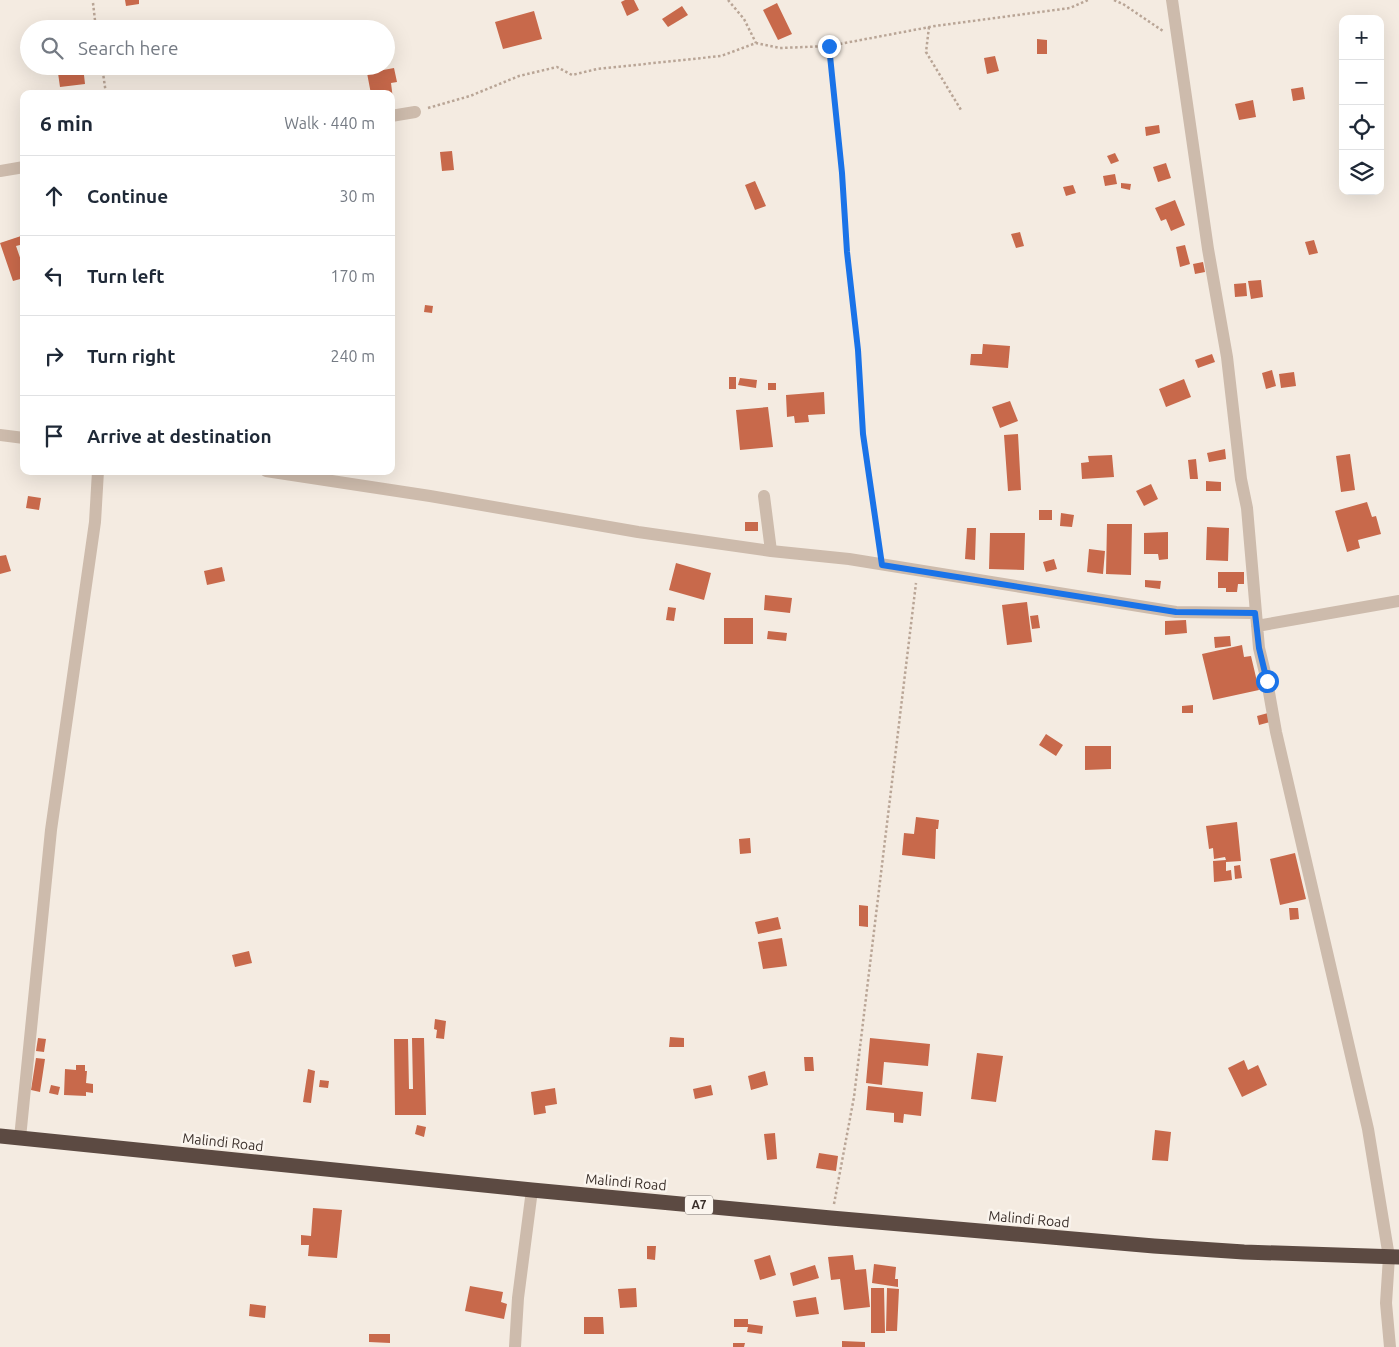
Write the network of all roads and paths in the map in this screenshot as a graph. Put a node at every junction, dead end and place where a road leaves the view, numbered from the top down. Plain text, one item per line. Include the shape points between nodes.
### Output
1 (728, 0) edge
2 (1088, 0) edge
3 (1114, 0) edge
4 (1172, 0) edge
5 (93, 3) dead end
6 (95, 20) edge
7 (929, 27) junction
8 (1177, 41) junction
9 (756, 43) junction
10 (829, 46) junction
11 (103, 75) edge
12 (105, 90) edge
13 (961, 110) dead end
14 (415, 112) joint
15 (395, 115) edge
16 (20, 168) edge
17 (0, 171) edge
18 (0, 435) edge
19 (20, 438) edge
20 (98, 475) edge
21 (292, 475) edge
22 (764, 496) dead end
23 (771, 551) junction
24 (882, 565) junction
25 (917, 571) junction
26 (1399, 601) edge
27 (1256, 620) junction
28 (0, 1136) edge
29 (20, 1138) junction
30 (532, 1190) junction
31 (831, 1218) junction
32 (1394, 1257) edge
33 (515, 1347) edge
34 (1390, 1347) edge

1 - 9 path via 744,19
2 - 7 path via 1070,8
3 - 8 path
4 - 8 street
5 - 6 path
7 - 10 path
7 - 13 path via 926,52
8 - 27 street via 1227,358 1247,508
9 - 10 path via 780,48
9 - 14 path via 721,56 597,69 572,76 557,67 518,76 470,96
10 - 24 path via 863,434
11 - 12 path
14 - 15 street
16 - 17 street
18 - 19 street
20 - 29 street via 95,522 51,830
21 - 23 street via 629,531
22 - 23 street
23 - 24 street
24 - 25 street
25 - 27 street via 1176,612
25 - 31 path via 854,1097
26 - 27 street
27 - 32 street via 1276,732 1368,1129
28 - 29 highway, Malindi Road / A7
29 - 30 highway, Malindi Road / A7
30 - 31 highway, Malindi Road / A7
30 - 33 street
31 - 32 highway, Malindi Road / A7 via 1154,1246
32 - 34 street via 1386,1303

